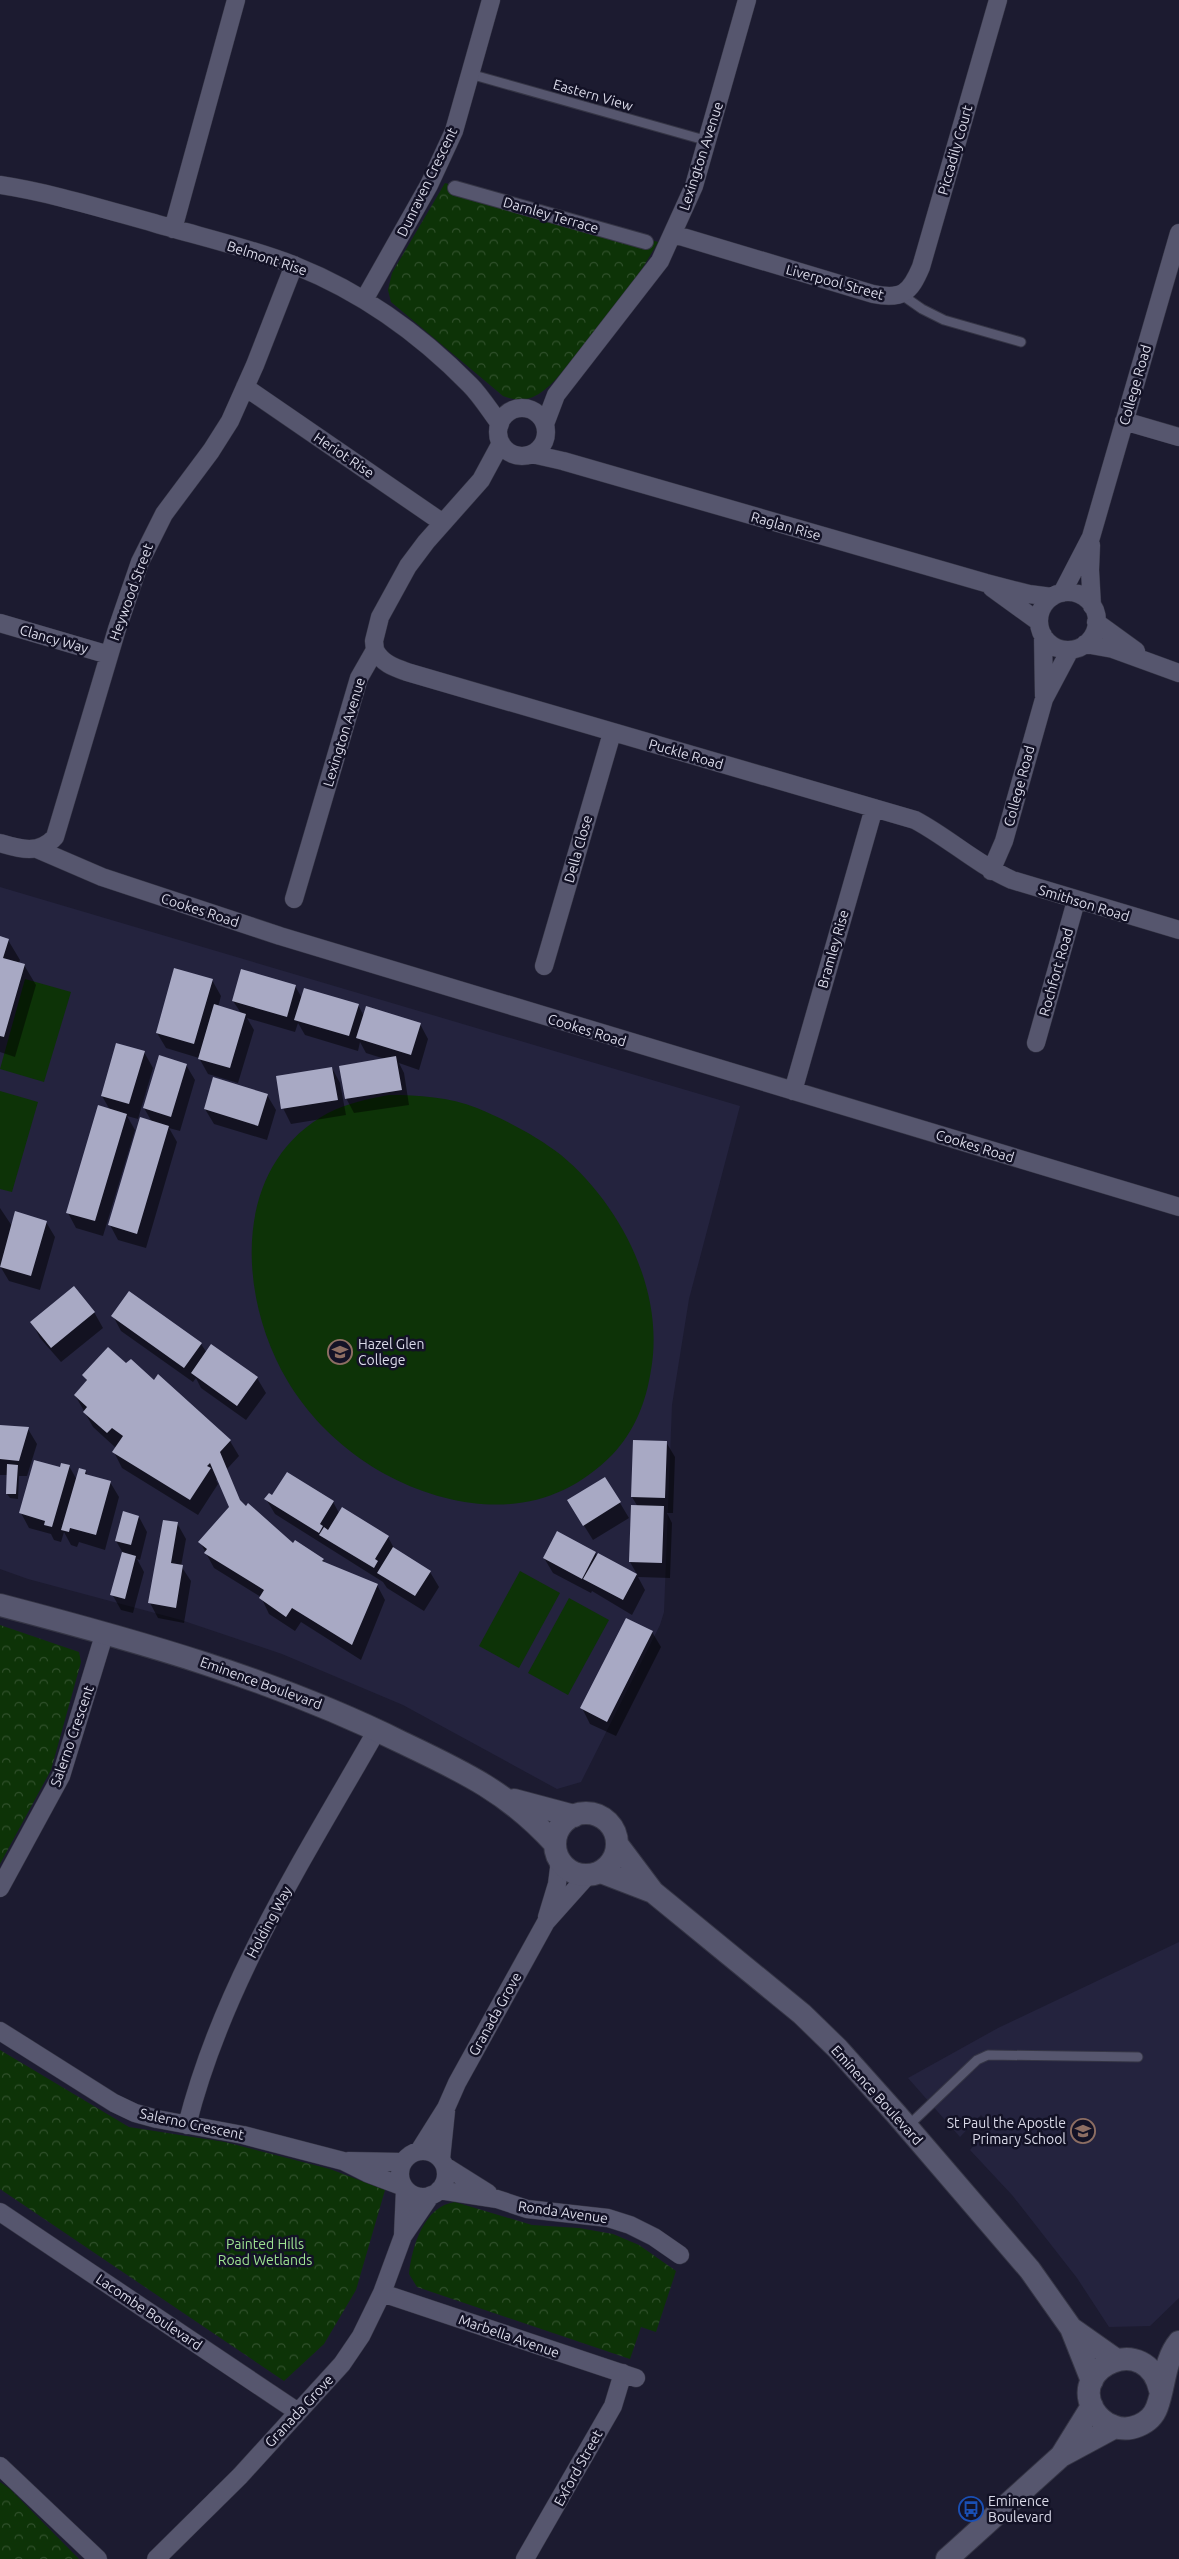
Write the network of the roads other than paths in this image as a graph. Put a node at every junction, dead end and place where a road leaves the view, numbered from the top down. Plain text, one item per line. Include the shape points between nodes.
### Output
1 (236, 0) edge
2 (491, 0) edge
3 (747, 0) edge
4 (998, 0) edge
5 (470, 74) junction
6 (708, 141) junction
7 (0, 174) edge
8 (0, 185) edge
9 (456, 188) dead end
10 (33, 190) junction
11 (173, 229) junction
12 (673, 234) junction
13 (1179, 234) edge
14 (646, 242) dead end
15 (294, 265) junction
16 (902, 295) junction
17 (364, 300) junction
18 (1021, 342) dead end
19 (471, 386) junction
20 (245, 387) junction
21 (556, 395) junction
22 (523, 409) junction
23 (1124, 421) junction
24 (500, 424) junction
25 (546, 430) junction
26 (1179, 437) edge
27 (501, 443) junction
28 (524, 455) junction
29 (587, 468) junction
30 (481, 480) junction
31 (443, 523) junction
32 (1091, 537) junction
33 (986, 583) junction
34 (1057, 595) junction
35 (1094, 614) junction
36 (0, 623) edge
37 (1041, 629) junction
38 (1077, 647) junction
39 (375, 650) junction
40 (109, 655) junction
41 (1151, 662) junction
42 (1179, 673) edge
43 (1044, 699) junction
44 (612, 732) junction
45 (874, 808) junction
46 (0, 843) edge
47 (37, 849) junction
48 (992, 871) junction
49 (294, 899) dead end
50 (1076, 901) junction
51 (1179, 930) edge
52 (544, 966) dead end
53 (1036, 1043) dead end
54 (793, 1091) junction
55 (1179, 1207) edge
56 (0, 1605) edge
57 (105, 1632) junction
58 (377, 1730) junction
59 (508, 1799) junction
60 (574, 1816) junction
61 (617, 1844) junction
62 (558, 1852) junction
63 (594, 1873) junction
64 (0, 1888) edge
65 (653, 1892) junction
66 (546, 1922) junction
67 (0, 2031) edge
68 (1138, 2056) dead end
69 (446, 2108) junction
70 (187, 2125) junction
71 (907, 2127) junction
72 (419, 2151) junction
73 (343, 2161) junction
74 (403, 2162) junction
75 (443, 2163) junction
76 (405, 2188) junction
77 (435, 2193) junction
78 (497, 2199) junction
79 (0, 2212) edge
80 (403, 2236) junction
81 (680, 2255) dead end
82 (382, 2293) junction
83 (1071, 2328) junction
84 (1178, 2343) edge
85 (1115, 2359) junction
86 (1138, 2361) junction
87 (629, 2376) joint
88 (1092, 2380) junction
89 (1160, 2390) junction
90 (1092, 2406) junction
91 (298, 2412) junction
92 (1115, 2427) junction
93 (1061, 2456) junction
94 (0, 2466) edge
95 (98, 2559) edge
96 (156, 2559) edge
97 (525, 2559) edge
98 (947, 2559) edge

1 - 11 street
2 - 5 street, Dunraven Crescent
3 - 6 street, Lexington Avenue
4 - 16 street, Piccadily Court via 921,267 911,287
5 - 6 lane, Eastern View
5 - 17 street, Dunraven Crescent via 454,131
6 - 12 street, Lexington Avenue via 694,186
7 - 10 street, Belmont Rise
8 - 10 street, Belmont Rise
9 - 14 street, Darnley Terrace
10 - 11 street, Belmont Rise
11 - 15 street, Belmont Rise
12 - 16 street, Liverpool Street via 873,294
12 - 21 street, Lexington Avenue via 654,272
13 - 23 street, College Road
15 - 17 street, Belmont Rise
15 - 20 street, Heywood Street
16 - 18 lane, Liverpool Street via 922,310 944,320
17 - 19 street, Belmont Rise via 423,343
19 - 22 street, Belmont Rise
19 - 24 street, Belmont Rise
20 - 31 street, Heriot Rise
20 - 40 street, Heywood Street via 221,436 180,490 151,537 128,592
21 - 22 street, Lexington Avenue
21 - 25 street, Lexington Avenue
22 - 24 street via 504,418
22 - 25 street via 537,413
23 - 26 street
23 - 32 street, College Road
24 - 27 street
25 - 28 street via 543,444
25 - 29 street, Raglan Rise
27 - 28 street via 505,448
27 - 30 street, Lexington Avenue
28 - 29 street, Raglan Rise
28 - 30 street, Lexington Avenue
29 - 33 street, Raglan Rise
30 - 31 street, Lexington Avenue
31 - 39 street, Lexington Avenue via 408,566 391,596 376,630
32 - 34 street, College Road
32 - 35 street, College Road
33 - 34 street, Raglan Rise via 1029,594
33 - 37 street, Raglan Rise
34 - 35 street via 1079,595
34 - 37 street via 1040,613
35 - 38 street via 1091,638
35 - 41 street
36 - 40 street, Clancy Way
37 - 38 street via 1054,646
37 - 43 street, College Road
38 - 41 street via 1113,649
38 - 43 street, College Road
39 - 44 street, Puckle Road via 391,667
39 - 49 street, Lexington Avenue via 360,678
40 - 47 street, Heywood Street via 59,827 49,843
41 - 42 street
43 - 48 street, College Road via 1004,841
44 - 45 street, Puckle Road
44 - 52 street, Della Close
45 - 48 street, Puckle Road via 915,820
45 - 54 street, Bramley Rise
46 - 47 street, Cookes Road via 21,850
47 - 54 street, Cookes Road via 102,877 270,933
48 - 50 street, Smithson Road
50 - 51 street, Smithson Road
50 - 53 street, Rochfort Road
54 - 55 street, Cookes Road
56 - 57 street, Eminence Boulevard
57 - 58 street, Eminence Boulevard via 232,1671
57 - 64 street, Salerno Crescent via 61,1776
58 - 59 street, Eminence Boulevard via 474,1778
58 - 70 street, Holding Way via 271,1918 230,1999 199,2078
59 - 60 street, Eminence Boulevard
59 - 62 street, Eminence Boulevard
60 - 61 street via 600,1817 612,1828
60 - 62 street via 560,1827
61 - 63 street via 613,1860
61 - 65 street, Eminence Boulevard
62 - 63 street via 572,1872
62 - 66 street, Granada Grove via 557,1884
63 - 65 street, Eminence Boulevard
63 - 66 street, Granada Grove
65 - 71 street, Eminence Boulevard via 802,2014 838,2049
66 - 69 street, Granada Grove
67 - 70 street, Salerno Crescent via 114,2103 135,2113
68 - 71 lane via 988,2055 978,2060
69 - 72 street, Granada Grove
69 - 75 street, Granada Grove
70 - 73 street, Salerno Crescent via 243,2135
71 - 83 street, Eminence Boulevard via 1030,2270
72 - 74 street
72 - 75 street via 431,2152
73 - 74 street, Salerno Crescent
73 - 76 street, Salerno Crescent
74 - 76 street via 400,2175
75 - 77 street via 446,2179
75 - 78 street, Ronda Avenue
76 - 77 street via 417,2196
76 - 80 street, Granada Grove
77 - 78 street, Ronda Avenue
77 - 80 street, Granada Grove
78 - 81 street, Ronda Avenue via 527,2209 608,2218 630,2224
79 - 91 street, Lacombe Boulevard
80 - 82 street, Granada Grove
82 - 87 street, Marbella Avenue
82 - 91 street, Granada Grove via 361,2336 342,2364
83 - 85 street, Eminence Boulevard
83 - 88 street, Eminence Boulevard
84 - 86 street
84 - 89 street
85 - 86 street
85 - 88 street
86 - 89 street via 1153,2372
87 - 97 street, Exford Street
88 - 90 street
89 - 92 street via 1157,2409 1143,2424 1134,2428
90 - 92 street via 1105,2422
90 - 93 street
91 - 96 street, Granada Grove via 240,2476
92 - 93 street
93 - 98 street
94 - 95 street

